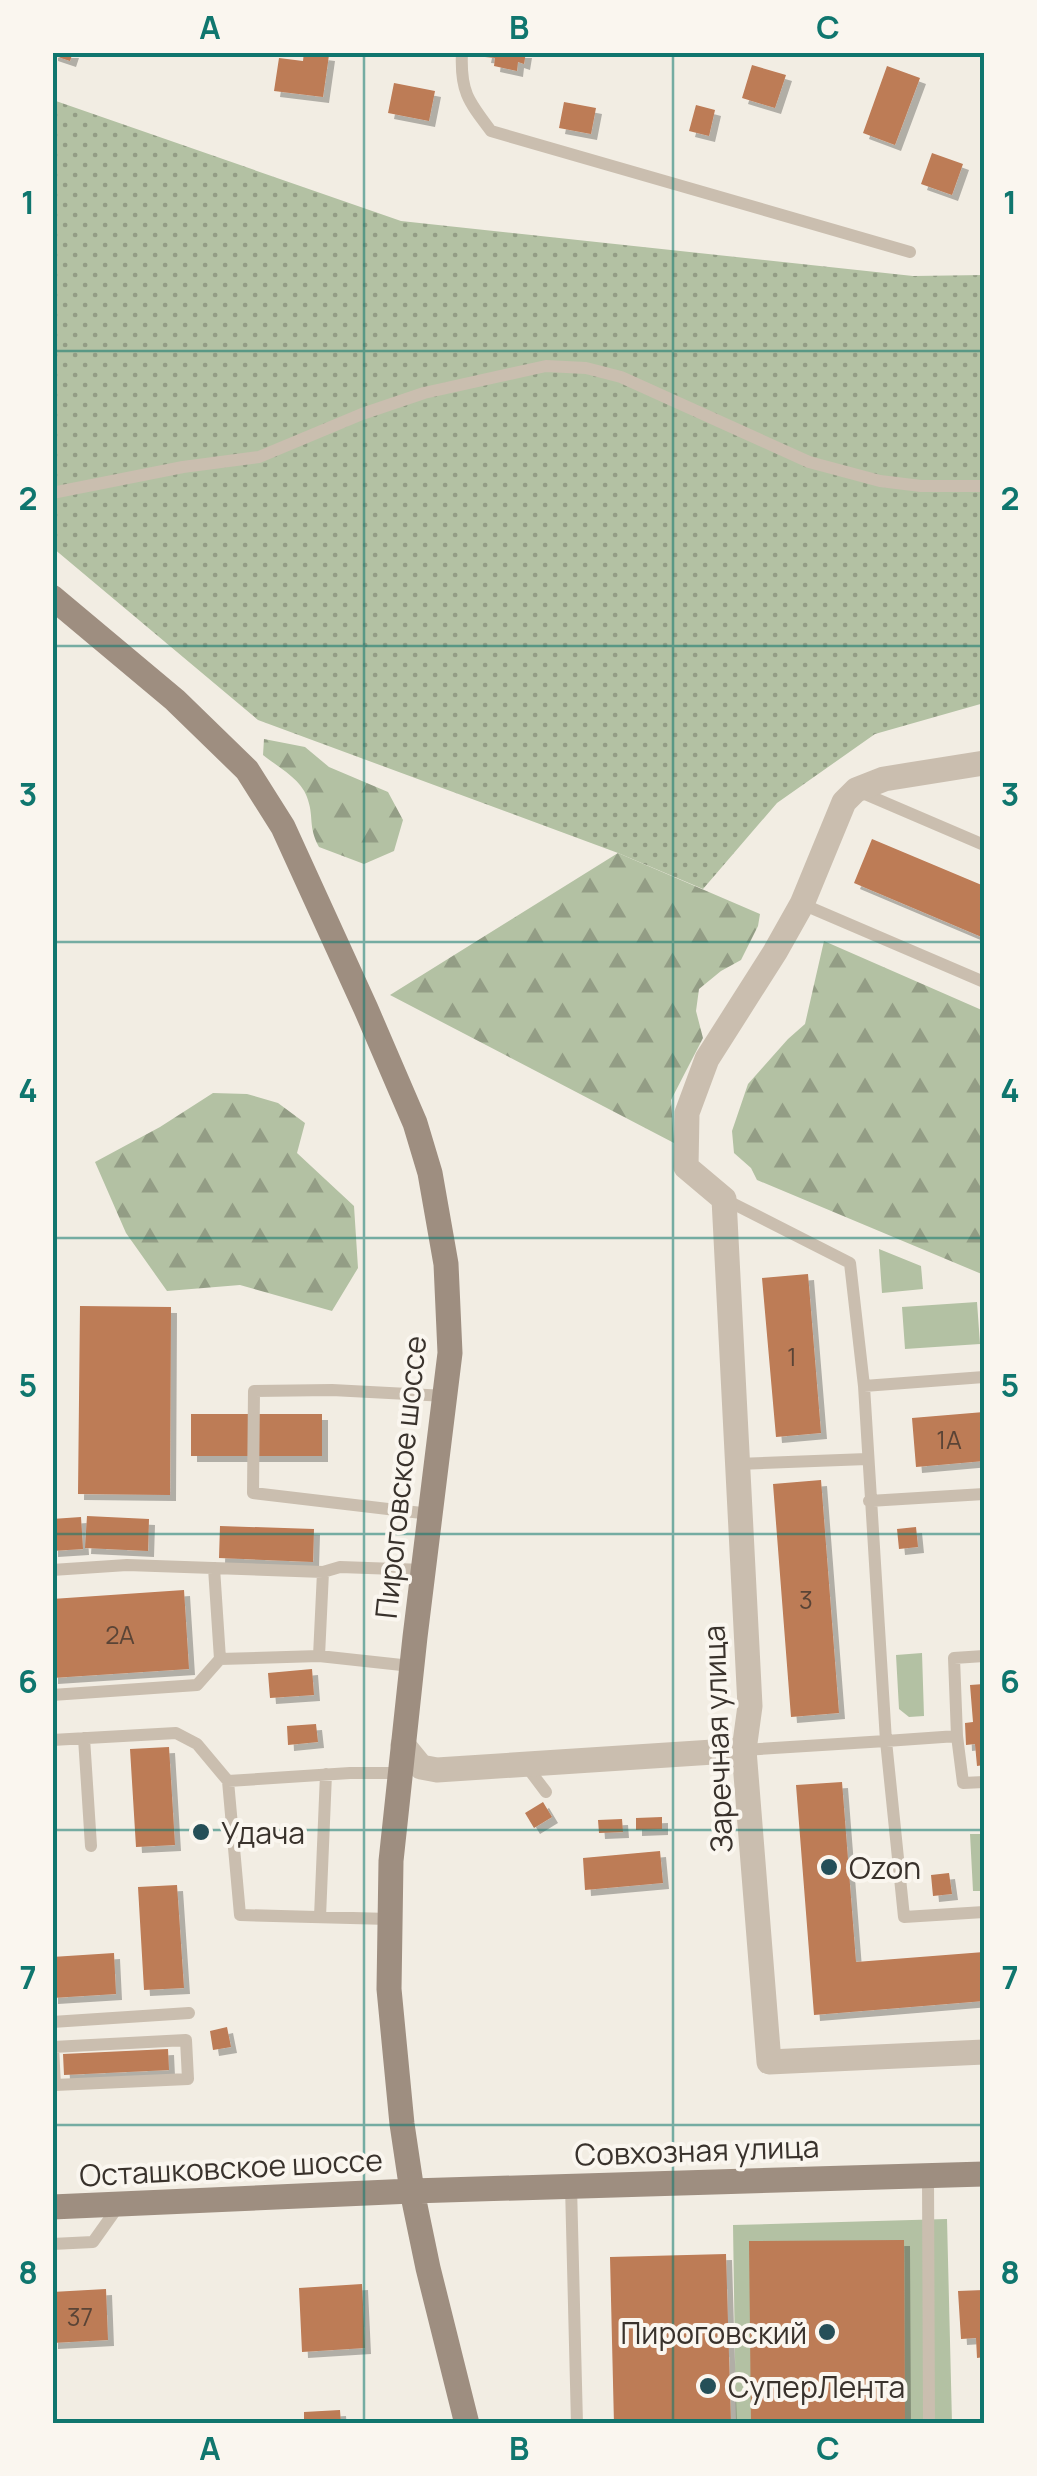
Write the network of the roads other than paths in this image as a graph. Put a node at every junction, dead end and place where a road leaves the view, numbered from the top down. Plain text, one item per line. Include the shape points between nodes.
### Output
1 (462, 52) edge
2 (910, 252) dead end
3 (984, 486) edge
4 (52, 493) edge
5 (52, 596) edge
6 (984, 764) edge
7 (856, 790) junction
8 (984, 844) edge
9 (802, 904) junction
10 (984, 982) edge
11 (724, 1199) junction
12 (984, 1377) edge
13 (864, 1386) junction
14 (446, 1396) junction
15 (868, 1459) junction
16 (738, 1464) junction
17 (984, 1494) edge
18 (870, 1501) junction
19 (431, 1514) junction
20 (214, 1568) junction
21 (52, 1570) edge
22 (424, 1570) junction
23 (323, 1572) junction
24 (319, 1656) junction
25 (984, 1656) edge
26 (220, 1659) junction
27 (411, 1666) junction
28 (52, 1695) edge
29 (957, 1736) junction
30 (84, 1738) junction
31 (52, 1740) edge
32 (886, 1740) junction
33 (402, 1744) junction
34 (744, 1750) junction
35 (523, 1758) junction
36 (436, 1770) junction
37 (326, 1774) junction
38 (228, 1782) junction
39 (984, 1782) edge
40 (398, 1783) junction
41 (546, 1792) dead end
42 (91, 1846) dead end
43 (984, 1912) edge
44 (320, 1917) junction
45 (389, 1919) junction
46 (189, 2013) dead end
47 (52, 2022) edge
48 (984, 2052) edge
49 (54, 2086) edge
50 (984, 2174) edge
51 (928, 2176) junction
52 (572, 2186) junction
53 (412, 2191) junction
54 (120, 2204) junction
55 (52, 2207) edge
56 (52, 2244) edge
57 (467, 2424) edge
58 (577, 2424) edge
59 (929, 2424) edge

1 - 2 lane via 461,78 490,131
3 - 4 lane via 922,486 809,462 621,378 546,366 424,393 258,457
5 - 14 main road, Пироговское шоссе via 247,770 283,828 408,1106 430,1173 450,1307
6 - 7 street via 884,779
7 - 8 lane
7 - 9 street via 844,802
9 - 10 lane
9 - 11 street via 707,1060 687,1113 686,1167
11 - 13 lane via 850,1263
11 - 16 street, Заречная улица
12 - 13 lane
13 - 15 lane
14 - 19 main road, Пироговское шоссе
14 - 19 lane via 254,1391 253,1494
15 - 16 lane
15 - 18 lane
16 - 34 street, Заречная улица via 750,1706
17 - 18 lane
18 - 32 lane
19 - 22 main road, Пироговское шоссе
20 - 21 lane
20 - 23 lane
20 - 26 lane
22 - 23 lane
22 - 27 main road, Пироговское шоссе
23 - 24 lane
24 - 26 lane
24 - 27 lane
25 - 29 lane via 954,1658
26 - 28 lane via 197,1685
27 - 33 main road, Пироговское шоссе
29 - 32 lane
29 - 39 lane via 963,1784
30 - 31 lane
30 - 38 lane via 176,1732 197,1744
30 - 42 lane
32 - 34 lane
32 - 43 lane via 904,1918
33 - 36 street via 421,1767
33 - 40 main road, Пироговское шоссе
34 - 35 street
34 - 48 street, Заречная улица via 769,2062
35 - 36 street
35 - 41 lane
36 - 40 street
37 - 38 lane
37 - 40 lane
37 - 44 lane
38 - 44 lane via 240,1916
40 - 45 main road, Пироговское шоссе
44 - 45 lane
45 - 53 main road, Пироговское шоссе via 393,2042
46 - 47 lane
49 - 49 lane via 188,2079 186,2040 54,2047
50 - 51 main road, Совхозная улица
51 - 52 main road, Совхозная улица
51 - 59 lane
52 - 53 main road, Совхозная улица
52 - 58 lane
53 - 54 main road, Осташковское шоссе
53 - 57 main road, Пироговское шоссе
54 - 55 main road, Осташковское шоссе
54 - 56 lane via 93,2242

